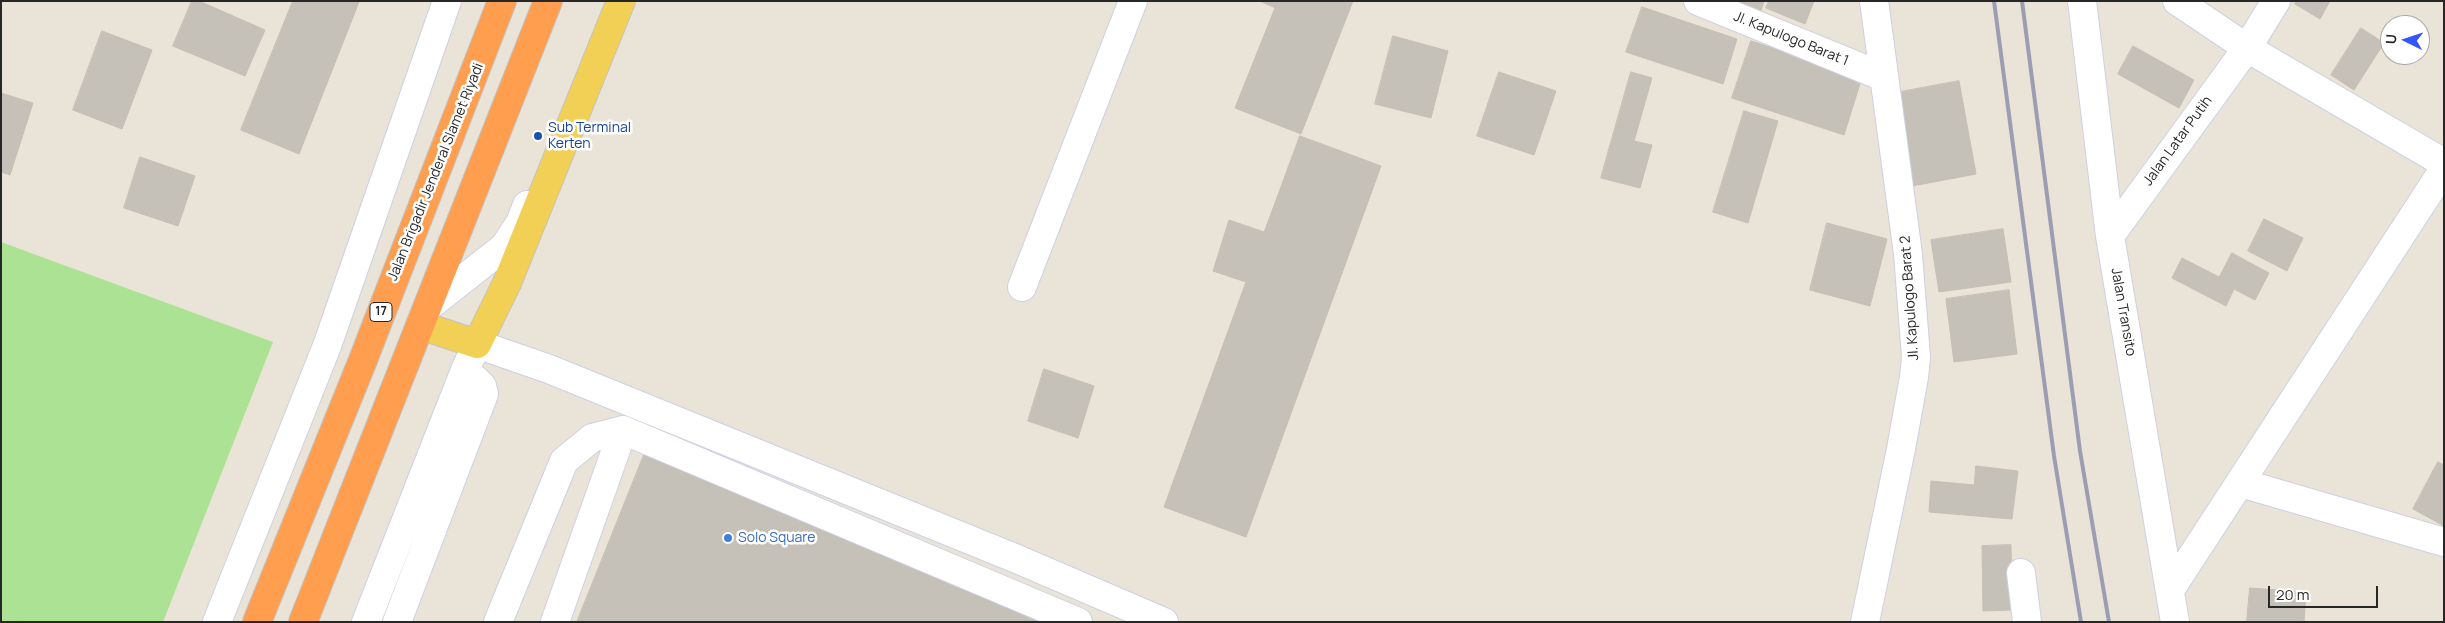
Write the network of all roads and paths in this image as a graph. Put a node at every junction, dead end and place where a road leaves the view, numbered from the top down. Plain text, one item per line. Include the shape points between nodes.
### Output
1 (447, 1) edge
2 (548, 1) edge
3 (607, 1) edge
4 (621, 1) edge
5 (1133, 1) edge
6 (1698, 1) edge
7 (1874, 1) edge
8 (2082, 1) edge
9 (2177, 1) edge
10 (2276, 1) edge
11 (495, 3) edge
12 (2247, 48) junction
13 (1884, 77) junction
14 (2444, 163) edge
15 (2444, 169) edge
16 (2110, 236) junction
17 (1022, 287) dead end
18 (424, 316) junction
19 (478, 344) junction
20 (465, 370) junction
21 (623, 430) junction
22 (2241, 483) junction
23 (2444, 542) edge
24 (2021, 573) dead end
25 (2170, 590) junction
26 (217, 622) edge
27 (257, 622) edge
28 (303, 622) edge
29 (366, 622) edge
30 (397, 622) edge
31 (498, 622) edge
32 (555, 622) edge
33 (1078, 622) edge
34 (1164, 622) edge
35 (1865, 622) edge
36 (2027, 622) edge
37 (2175, 622) edge

1 - 26 street via 327,346
2 - 18 highway
3 - 18 street via 520,223 504,247
4 - 19 main road via 507,282
5 - 17 street
6 - 13 street, Jl. Kapulogo Barat 1
7 - 13 street, Jl. Kapulogo Barat 2
8 - 16 street, Jalan Transito
9 - 12 street
10 - 12 street, Jalan Latar Putih
11 - 27 highway, Jalan Brigadir Jenderal Slamet Riyadi / 17 via 363,360
12 - 14 street
12 - 16 street, Jalan Latar Putih
13 - 35 street, Jl. Kapulogo Barat 2 via 1908,254 1916,357 1900,458
15 - 22 street
16 - 25 street, Jalan Transito
18 - 19 main road
18 - 28 highway
19 - 20 street
19 - 34 street via 549,368
20 - 29 street
20 - 30 street via 482,386 484,394
21 - 31 street via 592,438 564,460
21 - 32 street
21 - 33 street
22 - 23 street
22 - 25 street
24 - 36 street
25 - 37 street, Jalan Transito

